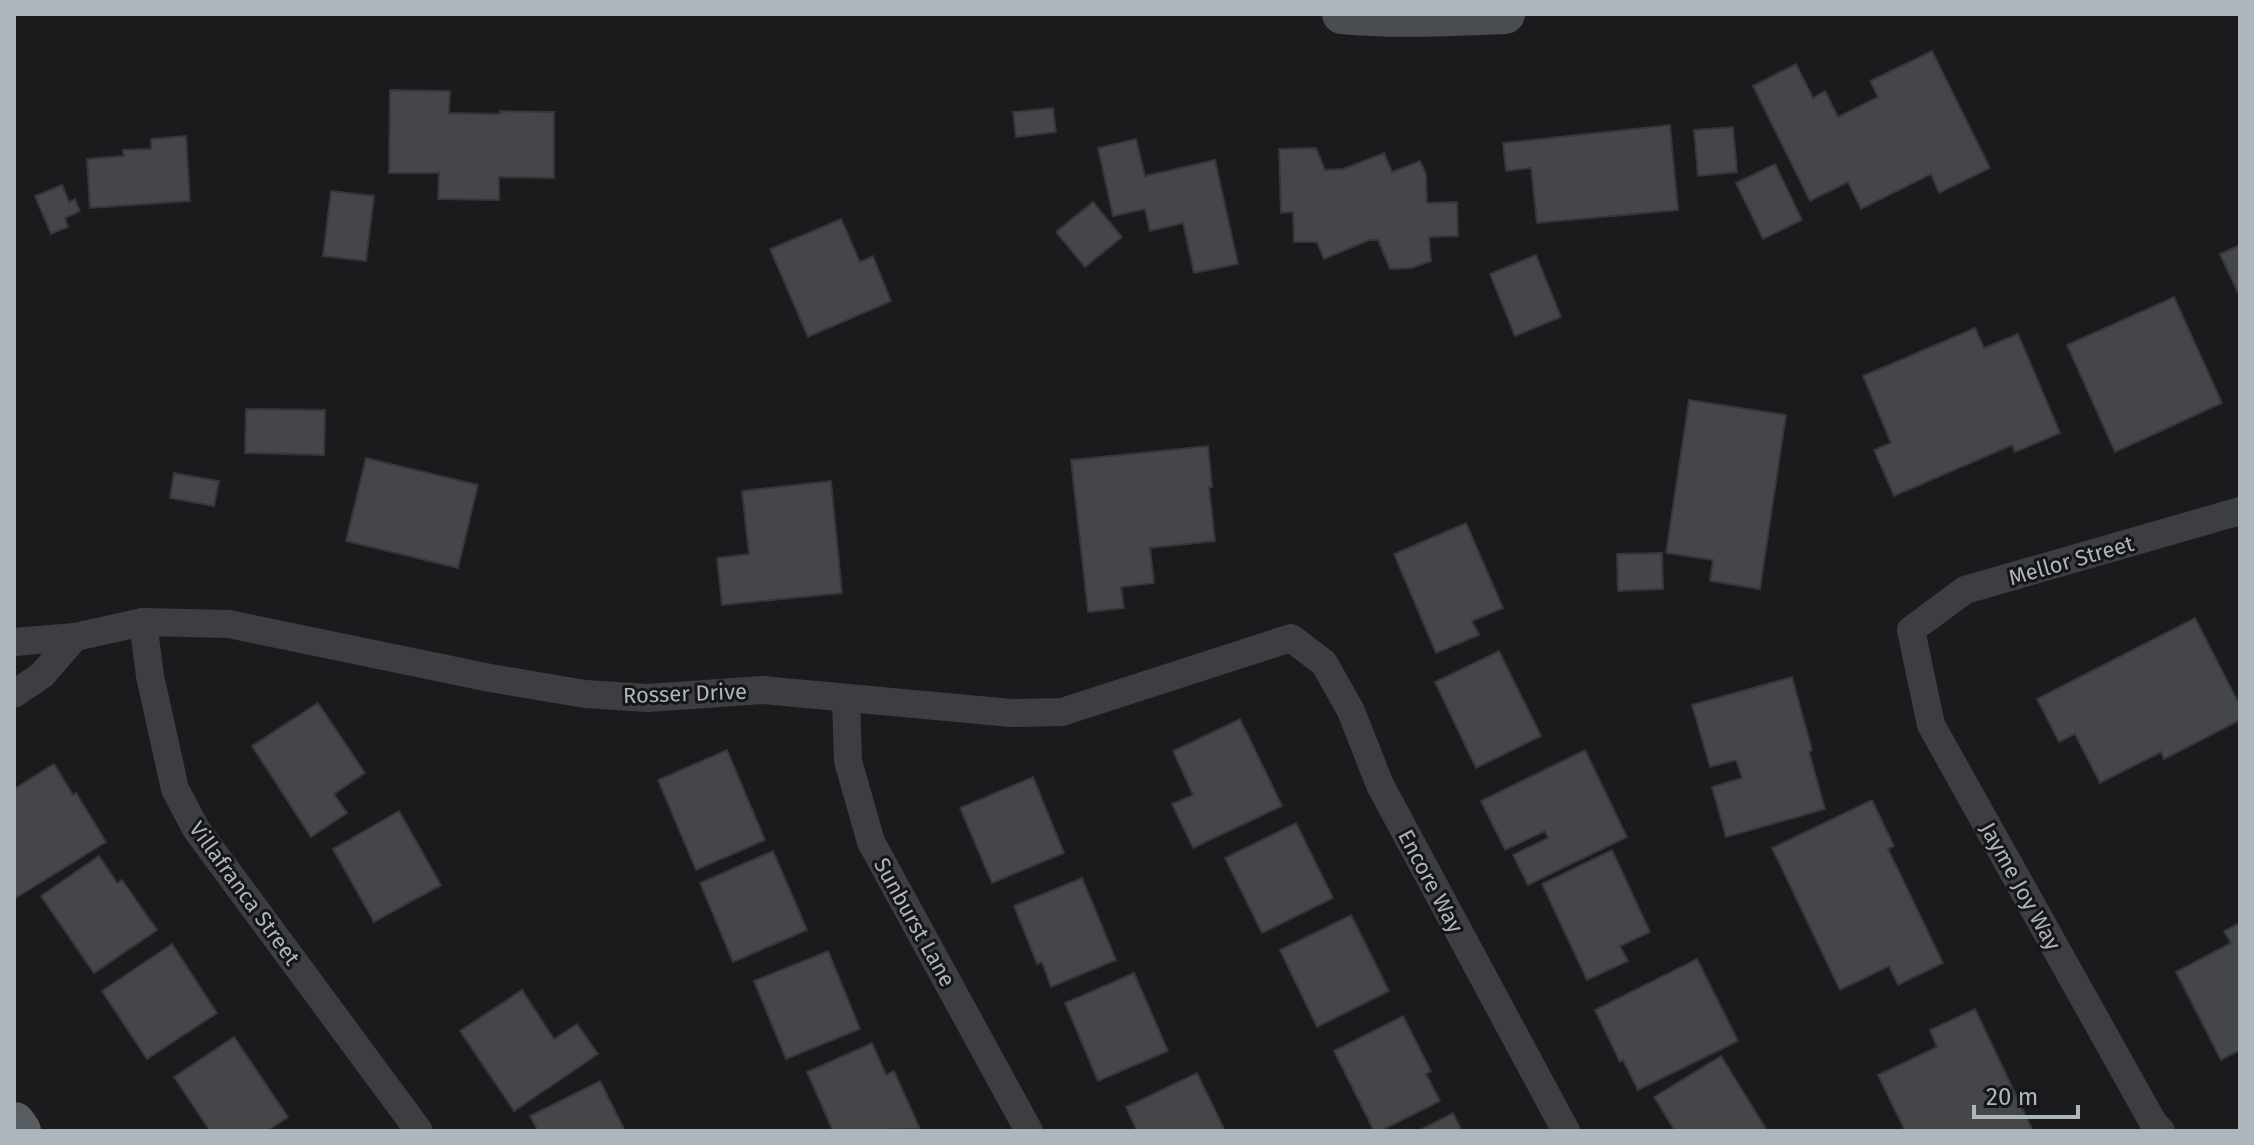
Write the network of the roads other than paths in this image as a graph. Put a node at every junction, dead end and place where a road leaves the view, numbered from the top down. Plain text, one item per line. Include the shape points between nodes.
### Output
1 (1342, 14) edge
2 (1505, 14) edge
3 (1424, 16) edge
4 (2240, 511) edge
5 (143, 622) junction
6 (1911, 630) joint
7 (75, 637) junction
8 (1291, 638) joint
9 (14, 642) edge
10 (14, 694) edge
11 (846, 698) junction
12 (14, 1124) edge
13 (19, 1131) edge
14 (419, 1131) edge
15 (1029, 1131) edge
16 (1566, 1131) edge
17 (2161, 1131) edge

1 - 3 street
2 - 3 street
4 - 6 street, Mellor Street via 1965,590
5 - 7 street, Rosser Drive
5 - 11 street, Rosser Drive via 229,624 585,694 648,698 762,690
5 - 14 street, Villafranca Street via 175,789 196,829
6 - 17 street, Jayme Joy Way via 1931,725
7 - 9 street, Rosser Drive
7 - 10 street via 42,675
8 - 11 street, Rosser Drive via 1062,712 1011,713
8 - 16 street, Encore Way via 1324,663 1351,711 1380,785
11 - 15 street, Sunburst Lane via 848,761 871,842
12 - 13 main road

